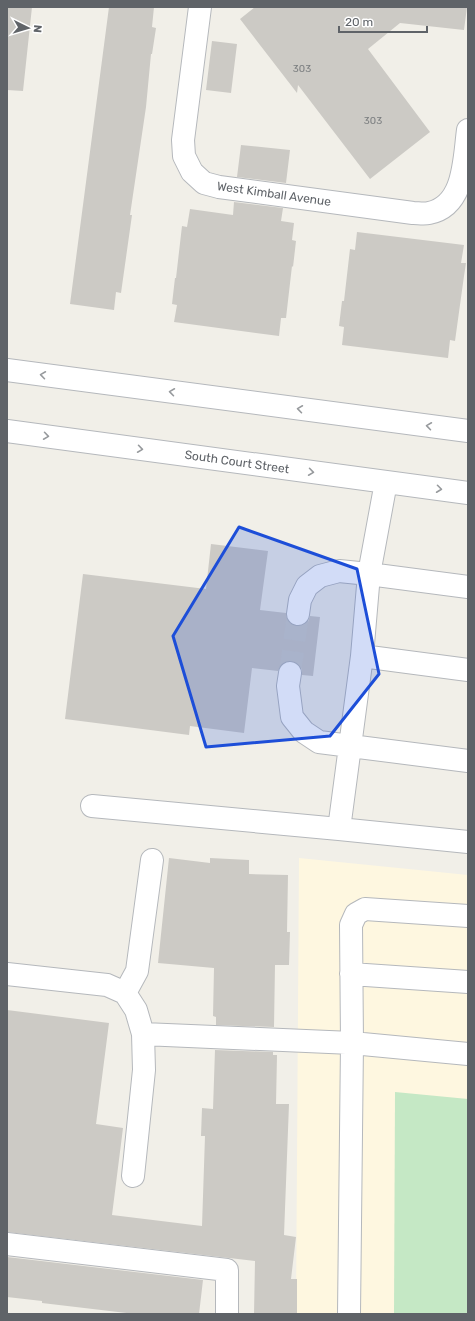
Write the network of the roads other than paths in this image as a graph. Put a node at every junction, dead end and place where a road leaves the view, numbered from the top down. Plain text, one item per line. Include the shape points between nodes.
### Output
1 (200, 7) edge
2 (468, 130) edge
3 (7, 370) edge
4 (7, 431) edge
5 (468, 431) edge
6 (386, 482) junction
7 (468, 493) edge
8 (369, 574) junction
9 (468, 587) edge
10 (298, 614) tunnel mouth
11 (362, 656) junction
12 (468, 670) edge
13 (290, 673) tunnel mouth
14 (349, 746) junction
15 (468, 761) edge
16 (92, 806) dead end
17 (339, 830) junction
18 (468, 842) edge
19 (152, 860) dead end
20 (468, 916) edge
21 (7, 974) edge
22 (351, 974) junction
23 (468, 982) edge
24 (125, 993) junction
25 (143, 1034) junction
26 (352, 1043) junction
27 (468, 1054) edge
28 (133, 1176) dead end
29 (7, 1244) edge
30 (227, 1314) edge
31 (350, 1314) edge

1 - 2 street, West Kimball Avenue via 183,140 184,156 192,172 204,183 405,212 429,213 443,207 454,195 462,179
5 -> 3 street
4 -> 6 street, South Court Street
6 -> 7 street, South Court Street
6 - 8 street
8 - 9 street
8 - 10 street via 339,571 320,576 307,586 300,600
8 - 11 street
11 - 12 street
11 - 14 street
13 - 14 street via 288,686 292,717 304,732 319,742
14 - 15 street
14 - 17 street
16 - 17 street
17 - 18 street
19 - 24 street via 137,972
20 - 22 street via 365,909 356,914 351,925
21 - 24 street via 107,985
22 - 23 street
22 - 26 street
24 - 25 street via 136,1010
25 - 26 street
25 - 28 street via 144,1070
26 - 27 street
26 - 31 street
29 - 30 street via 227,1270

